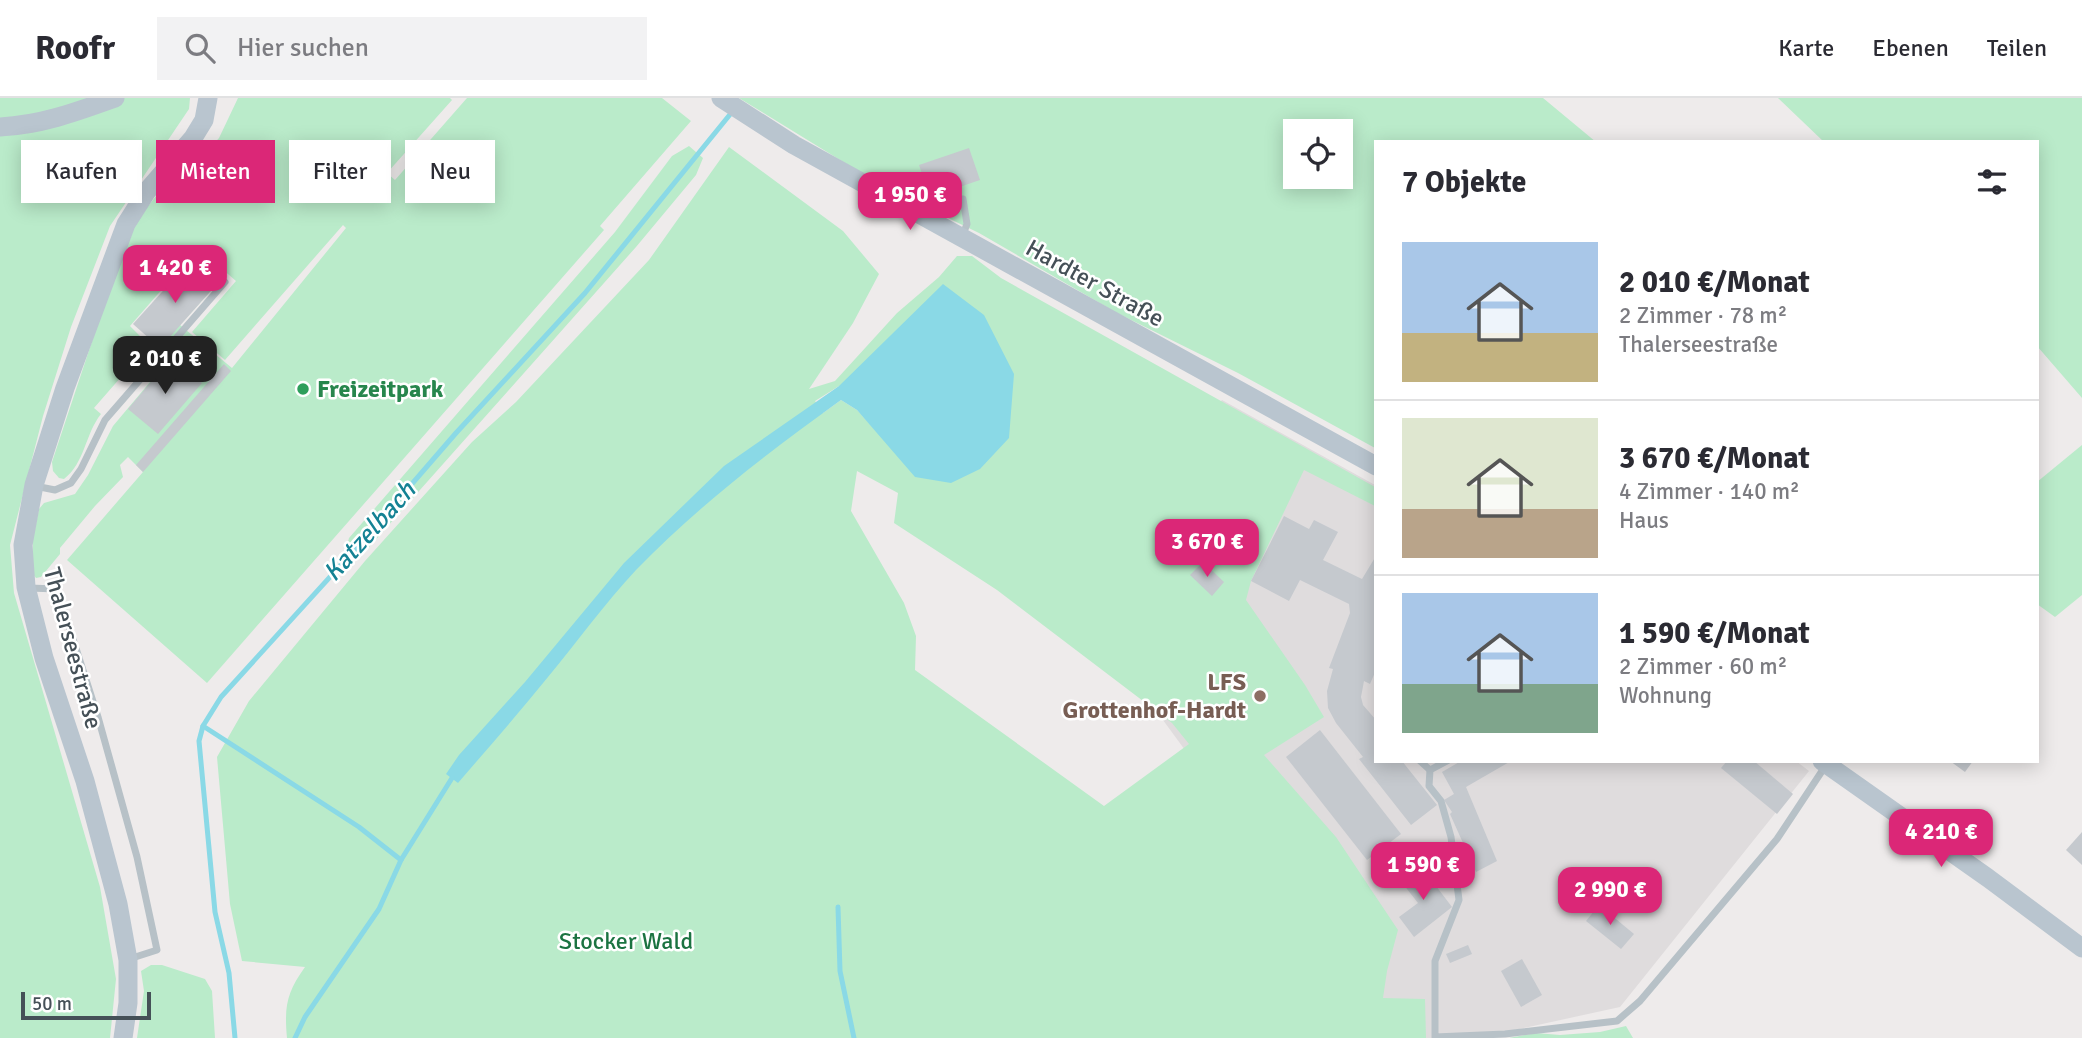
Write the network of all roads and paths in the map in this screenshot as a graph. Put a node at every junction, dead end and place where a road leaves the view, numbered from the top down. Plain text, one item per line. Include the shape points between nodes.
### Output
1 (115, 98) edge
2 (208, 98) edge
3 (721, 98) edge
4 (0, 127) edge
5 (963, 199) dead end
6 (961, 238) junction
7 (199, 259) dead end
8 (1374, 465) edge
9 (34, 485) junction
10 (26, 587) junction
11 (1422, 763) edge
12 (1444, 763) edge
13 (1824, 763) edge
14 (1430, 771) junction
15 (2082, 948) edge
16 (128, 960) junction
17 (123, 1038) edge

1 - 4 main road via 29,126
2 - 9 main road, Thalerseestraße via 204,120 193,138 147,191 126,224
3 - 6 main road, Hardter Straße via 794,145
5 - 6 lane via 968,220
6 - 8 main road, Hardter Straße
7 - 9 lane via 225,282 105,420 71,483 55,490
9 - 10 main road, Thalerseestraße via 23,545
10 - 16 main road, Thalerseestraße via 85,781
10 - 16 lane via 57,589 137,857 157,950
11 - 14 lane
12 - 14 lane
13 - 14 lane via 1777,839 1640,1001 1617,1021 1435,1037 1435,961 1459,900 1451,837 1441,801 1429,786
13 - 15 main road
16 - 17 main road, Thalerseestraße

